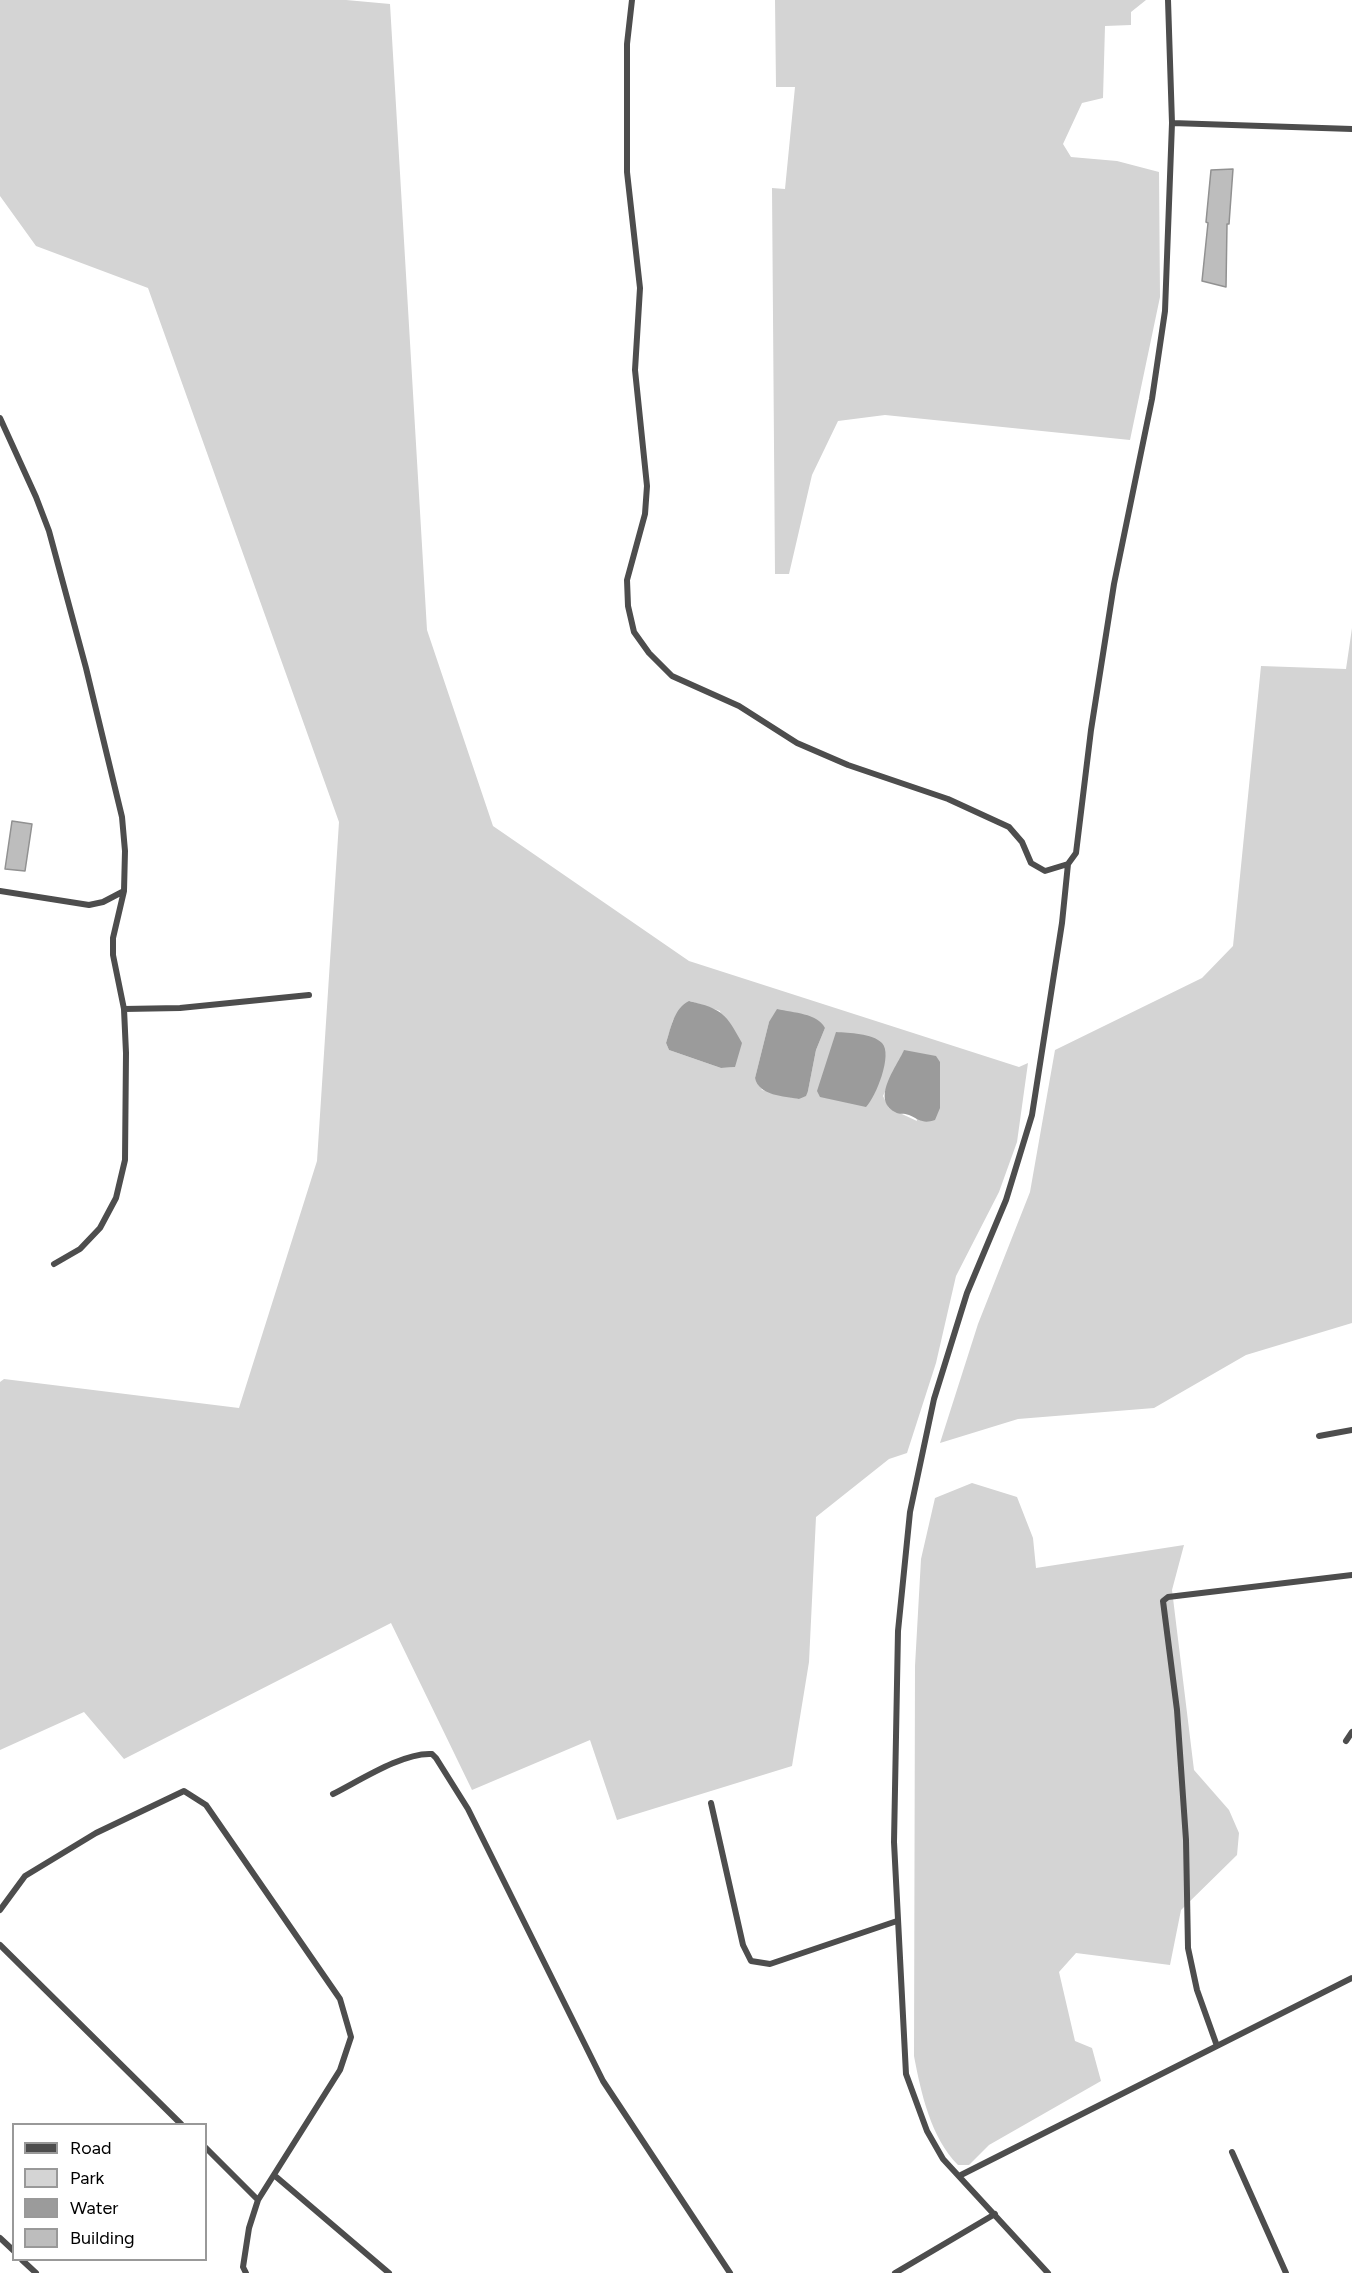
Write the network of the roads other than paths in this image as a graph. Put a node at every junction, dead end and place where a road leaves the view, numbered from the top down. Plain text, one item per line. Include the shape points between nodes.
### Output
1 (632, 0) edge
2 (1168, 0) edge
3 (1172, 123) junction
4 (1352, 129) edge
5 (0, 418) edge
6 (1068, 864) junction
7 (0, 891) edge
8 (124, 891) junction
9 (309, 995) dead end
10 (124, 1009) junction
11 (54, 1264) dead end
12 (1352, 1430) edge
13 (1319, 1436) dead end
14 (1352, 1575) edge
15 (1352, 1732) edge
16 (1346, 1741) dead end
17 (333, 1794) dead end
18 (711, 1803) dead end
19 (0, 1910) edge
20 (897, 1921) junction
21 (0, 1945) edge
22 (1352, 1978) edge
23 (1217, 2046) junction
24 (181, 2123) edge
25 (207, 2149) edge
26 (1232, 2152) dead end
27 (274, 2175) junction
28 (959, 2176) junction
29 (258, 2200) junction
30 (995, 2214) junction
31 (0, 2238) edge
32 (12, 2249) edge
33 (24, 2261) edge
34 (36, 2273) edge
35 (246, 2273) edge
36 (389, 2273) edge
37 (730, 2273) edge
38 (895, 2273) edge
39 (1048, 2273) edge
40 (1286, 2273) edge

1 - 6 street via 627,44 626,154 640,288 635,370 646,486 645,514 627,580 634,632 672,676 739,706 797,743 1009,827 1022,842 1031,863 1045,871
2 - 3 street
3 - 4 street
3 - 6 street via 1165,311 1152,399 1114,584 1076,853
5 - 8 street via 36,497 75,624 122,817
6 - 20 street via 1032,1115 1005,1200 967,1293 934,1399 910,1512 898,1631 894,1842
7 - 8 street via 89,905
8 - 10 street via 113,946
9 - 10 street via 180,1008
10 - 11 street via 127,1127 125,1160 116,1198 100,1228 80,1249
12 - 13 street
14 - 23 street via 1168,1597 1163,1601 1186,1828 1188,1948 1197,1990
15 - 16 street
17 - 37 street via 409,1758 425,1754 436,1758 468,1809 603,2081
18 - 20 street via 743,1946 751,1961 770,1964
19 - 27 street via 25,1876 96,1833 184,1791 206,1805 340,1999 351,2037 340,2070
20 - 28 street via 906,2074 927,2131
21 - 24 street
22 - 23 street
23 - 28 street
25 - 29 street
26 - 40 street
27 - 29 street
27 - 36 street
28 - 30 street
29 - 35 street via 249,2228 243,2267
30 - 38 street
30 - 39 street
31 - 32 street
33 - 34 street

